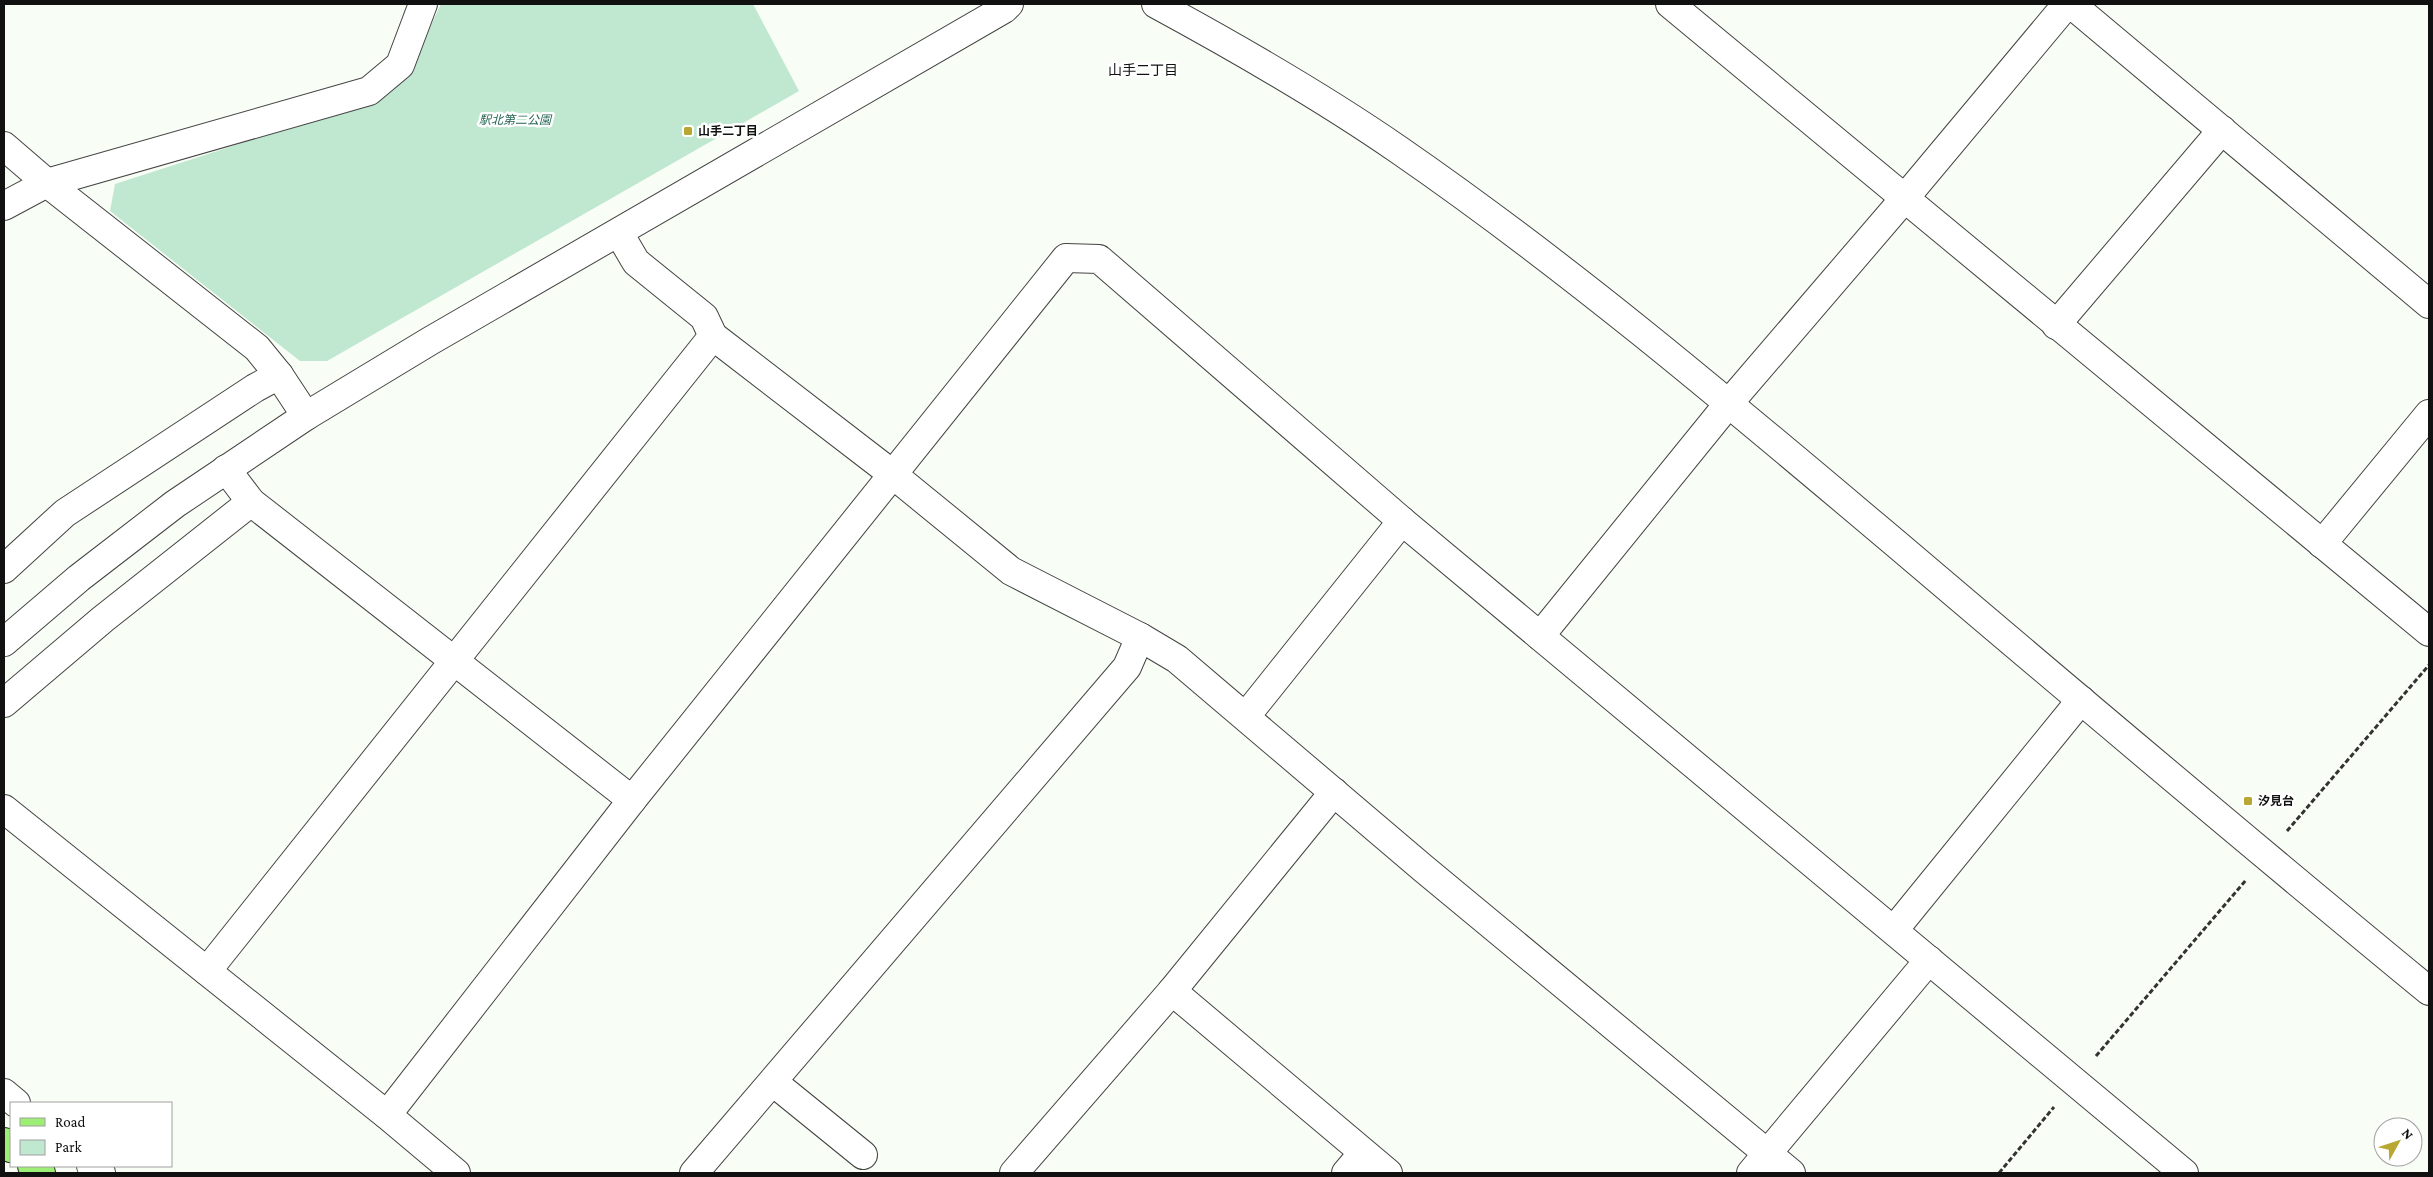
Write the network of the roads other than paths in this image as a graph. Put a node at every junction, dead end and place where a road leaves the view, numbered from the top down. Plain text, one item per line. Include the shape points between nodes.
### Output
1 (423, 4) edge
2 (1009, 4) edge
3 (1156, 4) edge
4 (1670, 4) edge
5 (2066, 4) edge
6 (2071, 4) edge
7 (2222, 130) junction
8 (4, 146) edge
9 (47, 183) junction
10 (1904, 199) junction
11 (4, 206) edge
12 (619, 233) junction
13 (2429, 304) edge
14 (2056, 325) junction
15 (713, 336) junction
16 (279, 375) junction
17 (1730, 403) junction
18 (2429, 414) edge
19 (306, 416) junction
20 (226, 469) junction
21 (891, 473) junction
22 (251, 502) junction
23 (1402, 520) junction
24 (2322, 544) junction
25 (4, 570) edge
26 (2429, 632) edge
27 (1540, 636) junction
28 (1140, 637) junction
29 (4, 642) edge
30 (456, 661) junction
31 (2080, 700) junction
32 (4, 703) edge
33 (1246, 716) junction
34 (1334, 792) junction
35 (632, 800) junction
36 (4, 809) edge
37 (1894, 930) junction
38 (1929, 960) junction
39 (207, 972) junction
40 (1172, 991) junction
41 (2429, 991) edge
42 (773, 1082) junction
43 (4, 1093) edge
44 (15, 1102) edge
45 (387, 1115) junction
46 (1363, 1153) junction
47 (863, 1155) dead end
48 (1759, 1164) edge
49 (456, 1173) edge
50 (694, 1173) edge
51 (1014, 1173) edge
52 (1346, 1173) edge
53 (1388, 1173) edge
54 (1790, 1173) edge
55 (2184, 1173) edge

1 - 9 street via 400,65 368,91
2 - 12 street
3 - 17 street via 1310,91 1398,148 1578,282
4 - 10 street
5 - 10 street
6 - 7 street
7 - 13 street
7 - 14 street
8 - 9 street
9 - 11 street
9 - 16 street via 257,348
10 - 14 street
10 - 17 street
12 - 15 street via 636,262 704,318
12 - 19 street
14 - 24 street
15 - 21 street
15 - 30 street
16 - 19 street
16 - 25 street via 65,513
17 - 27 street
17 - 31 street
18 - 24 street
19 - 20 street
20 - 22 street
20 - 29 street via 79,578
21 - 23 street via 1066,258 1099,259
21 - 28 street via 1011,571
21 - 35 street
22 - 30 street
22 - 32 street via 103,618
23 - 27 street
23 - 33 street
24 - 26 street
27 - 37 street
28 - 33 street via 1177,660
28 - 42 street via 1127,666
30 - 35 street
30 - 39 street
31 - 37 street
31 - 41 street
33 - 34 street
34 - 40 street
34 - 48 street
35 - 45 street
36 - 39 street
37 - 38 street
38 - 48 street
38 - 55 street
39 - 45 street
40 - 46 street
40 - 51 street
42 - 47 street
42 - 50 street
43 - 44 street
45 - 49 street
46 - 52 street
46 - 53 street
48 - 54 street

